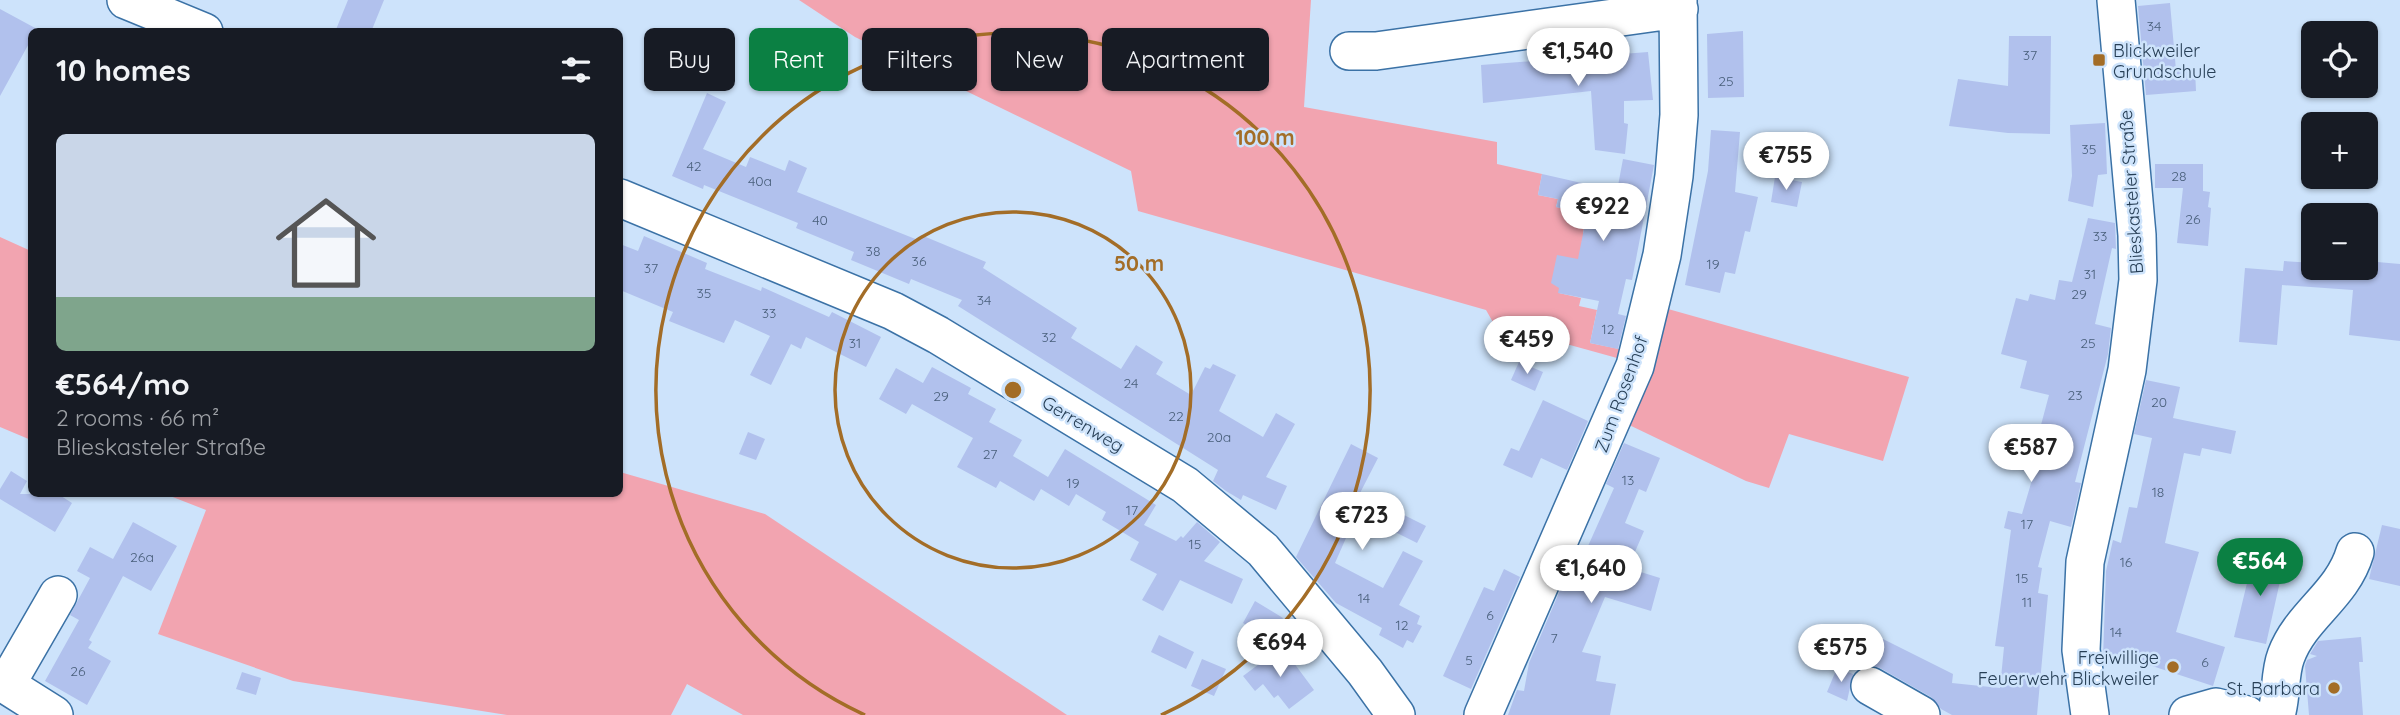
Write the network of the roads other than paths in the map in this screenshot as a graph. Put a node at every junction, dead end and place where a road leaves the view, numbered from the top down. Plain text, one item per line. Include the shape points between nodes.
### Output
1 (126, 0) edge
2 (2116, 0) edge
3 (1678, 5) edge
4 (195, 28) edge
5 (1349, 51) dead end
6 (623, 199) edge
7 (2356, 552) dead end
8 (58, 595) dead end
9 (3, 683) edge
10 (1870, 686) dead end
11 (54, 715) edge
12 (1396, 715) edge
13 (1483, 715) edge
14 (1921, 715) edge
15 (2090, 715) edge
16 (2188, 715) edge
17 (2247, 715) edge
18 (2276, 715) edge

1 - 4 street
2 - 15 street, Blieskasteler Straße via 2138,280 2127,370 2085,562 2081,650
3 - 5 street, Zum Rosenhof via 1376,51
3 - 13 street, Zum Rosenhof via 1679,115 1674,176 1662,255 1635,366
6 - 12 street, Gerrenweg via 893,311 1185,485 1263,550
7 - 18 street via 2342,583 2301,630 2286,656
8 - 9 street
9 - 11 street
10 - 14 street
16 - 17 street via 2216,707

